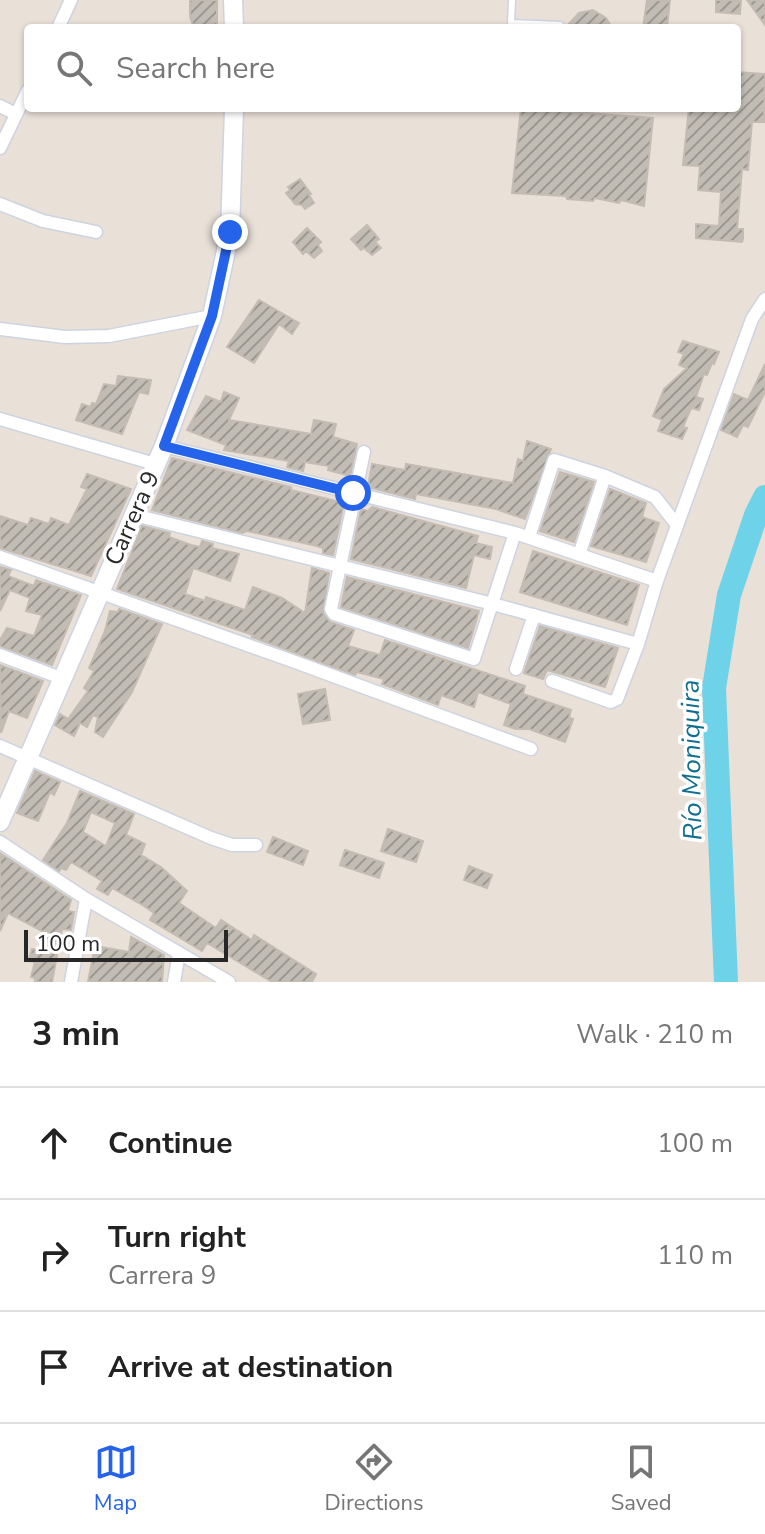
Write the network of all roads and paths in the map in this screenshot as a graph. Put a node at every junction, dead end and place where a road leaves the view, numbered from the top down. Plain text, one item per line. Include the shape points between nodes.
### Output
1 (71, 0) edge
2 (233, 0) edge
3 (512, 0) edge
4 (60, 24) edge
5 (234, 24) edge
6 (536, 24) edge
7 (24, 98) edge
8 (0, 106) edge
9 (234, 112) edge
10 (16, 114) junction
11 (0, 148) edge
12 (0, 204) edge
13 (96, 232) dead end
14 (765, 299) edge
15 (212, 316) junction
16 (0, 329) edge
17 (0, 419) edge
18 (164, 446) junction
19 (364, 452) dead end
20 (155, 464) junction
21 (605, 476) junction
22 (353, 493) junction
23 (134, 515) junction
24 (677, 525) junction
25 (515, 533) junction
26 (529, 537) junction
27 (579, 555) junction
28 (0, 557) edge
29 (338, 566) junction
30 (657, 581) junction
31 (98, 593) junction
32 (493, 604) junction
33 (534, 615) junction
34 (638, 644) junction
35 (0, 655) edge
36 (516, 669) dead end
37 (61, 678) junction
38 (552, 681) dead end
39 (0, 746) edge
40 (531, 749) dead end
41 (28, 757) junction
42 (0, 822) edge
43 (0, 842) edge
44 (256, 845) dead end
45 (86, 899) junction
46 (179, 953) junction
47 (223, 980) edge
48 (71, 982) edge
49 (174, 982) edge

1 - 4 street
2 - 5 main road
3 - 6 lane via 511,23
7 - 10 street
8 - 10 street
9 - 15 main road, Carrera 9 via 230,232
10 - 11 street
12 - 13 street via 43,221
14 - 24 street via 752,319
15 - 16 street via 109,336
15 - 18 main road, Carrera 9
17 - 20 street
18 - 20 main road, Carrera 9
18 - 22 street
19 - 22 street
20 - 23 main road, Carrera 9
21 - 24 street via 655,497
21 - 26 street via 554,460
21 - 27 street
22 - 25 street
22 - 29 street
23 - 29 street
23 - 31 main road, Carrera 9
24 - 30 street
25 - 26 street
25 - 32 street
26 - 27 street
27 - 30 street
28 - 31 street
29 - 32 street
29 - 32 street via 331,612 471,659 477,657
30 - 34 street
31 - 37 main road, Carrera 9
31 - 40 street
32 - 33 street
33 - 34 street
33 - 36 street
34 - 38 street via 615,701
35 - 37 street
37 - 41 main road, Carrera 9
39 - 41 street
41 - 42 main road, Carrera 9
41 - 44 street via 211,838
43 - 45 street
45 - 46 street
45 - 48 street
46 - 47 street
46 - 49 street

